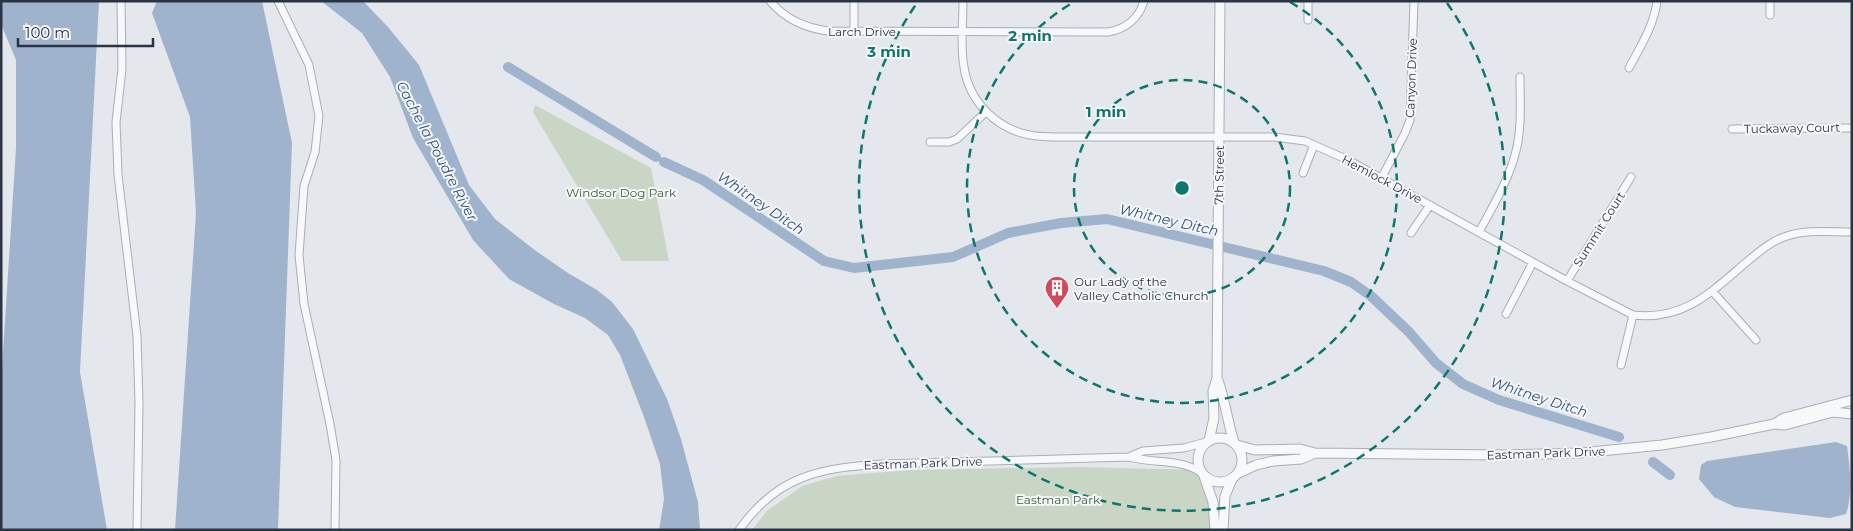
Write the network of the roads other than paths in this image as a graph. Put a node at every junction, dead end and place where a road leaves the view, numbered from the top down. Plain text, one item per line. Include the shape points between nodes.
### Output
1 (121, 1) edge
2 (278, 1) edge
3 (770, 1) edge
4 (854, 1) edge
5 (963, 1) edge
6 (1144, 1) edge
7 (1220, 1) edge
8 (1308, 1) edge
9 (1414, 1) edge
10 (1657, 1) edge
11 (1770, 1) edge
12 (1770, 15) dead end
13 (1308, 20) dead end
14 (854, 31) junction
15 (963, 31) junction
16 (1629, 68) dead end
17 (1520, 77) dead end
18 (986, 112) junction
19 (1852, 128) edge
20 (1732, 129) dead end
21 (1220, 137) junction
22 (930, 142) dead end
23 (1314, 145) junction
24 (1303, 173) dead end
25 (1631, 177) dead end
26 (1381, 178) junction
27 (1430, 205) junction
28 (1479, 232) junction
29 (1852, 232) edge
30 (1411, 233) dead end
31 (1533, 262) junction
32 (1567, 281) junction
33 (1713, 292) junction
34 (1506, 314) dead end
35 (1633, 315) junction
36 (1756, 340) dead end
37 (1621, 365) dead end
38 (1217, 378) junction
39 (1852, 400) edge
40 (1852, 414) edge
41 (1774, 424) junction
42 (1208, 442) junction
43 (1235, 443) junction
44 (1315, 453) junction
45 (1129, 456) junction
46 (1203, 474) junction
47 (1236, 476) junction
48 (137, 530) edge
49 (335, 530) edge
50 (739, 530) edge
51 (1215, 530) edge
52 (1223, 530) edge

1 - 48 street via 122,69 116,122 118,174 137,336 140,403
2 - 49 street via 309,65 319,116 315,152 304,186 299,255 304,304 336,460
3 - 14 street, Larch Drive via 780,12 807,27
4 - 14 street
5 - 15 street, Hemlock Drive
6 - 15 street, Larch Drive via 1136,18 1112,31
7 - 21 street, 7th Street
8 - 13 street
9 - 26 street, Canyon Drive via 1410,120
10 - 16 street via 1645,38
11 - 12 street
14 - 15 street, Larch Drive
15 - 18 street, Hemlock Drive via 962,55 966,78
17 - 28 street via 1520,123 1516,150 1503,186
18 - 21 street, Hemlock Drive via 1004,126 1031,136
18 - 22 street via 958,139
19 - 20 street, Tuckaway Court
21 - 23 street, Hemlock Drive via 1274,137
21 - 38 street, 7th Street
23 - 24 street
23 - 26 street, Hemlock Drive
25 - 32 street, Summit Court
26 - 27 street, Hemlock Drive
27 - 28 street, Hemlock Drive
27 - 30 street
28 - 31 street, Hemlock Drive
29 - 33 street, Hemlock Drive via 1804,232 1784,237 1769,245
31 - 32 street, Hemlock Drive
31 - 34 street
32 - 35 street, Hemlock Drive
33 - 35 street, Hemlock Drive via 1673,313
33 - 36 street
35 - 37 street
38 - 42 street, 7th Street via 1213,391 1214,418
38 - 43 street, 7th Street
39 - 41 street, Eastman Park Drive via 1784,418
40 - 41 street, Eastman Park Drive via 1833,412 1785,425
41 - 44 street, Eastman Park Drive via 1662,445 1580,453 1503,456
42 - 43 street via 1219,438
42 - 45 street, Eastman Park Drive via 1184,448 1143,450
42 - 46 street via 1202,447 1198,460
43 - 44 street, Eastman Park Drive via 1255,450 1300,449
43 - 47 street via 1243,458
44 - 47 street, Eastman Park Drive via 1301,459 1256,465
45 - 46 street, Eastman Park Drive via 1144,461 1186,464
45 - 50 street, Eastman Park Drive via 882,464 830,469 798,479 775,492 755,509
46 - 47 street via 1214,482 1226,482
46 - 51 street via 1213,502
47 - 52 street via 1225,496

